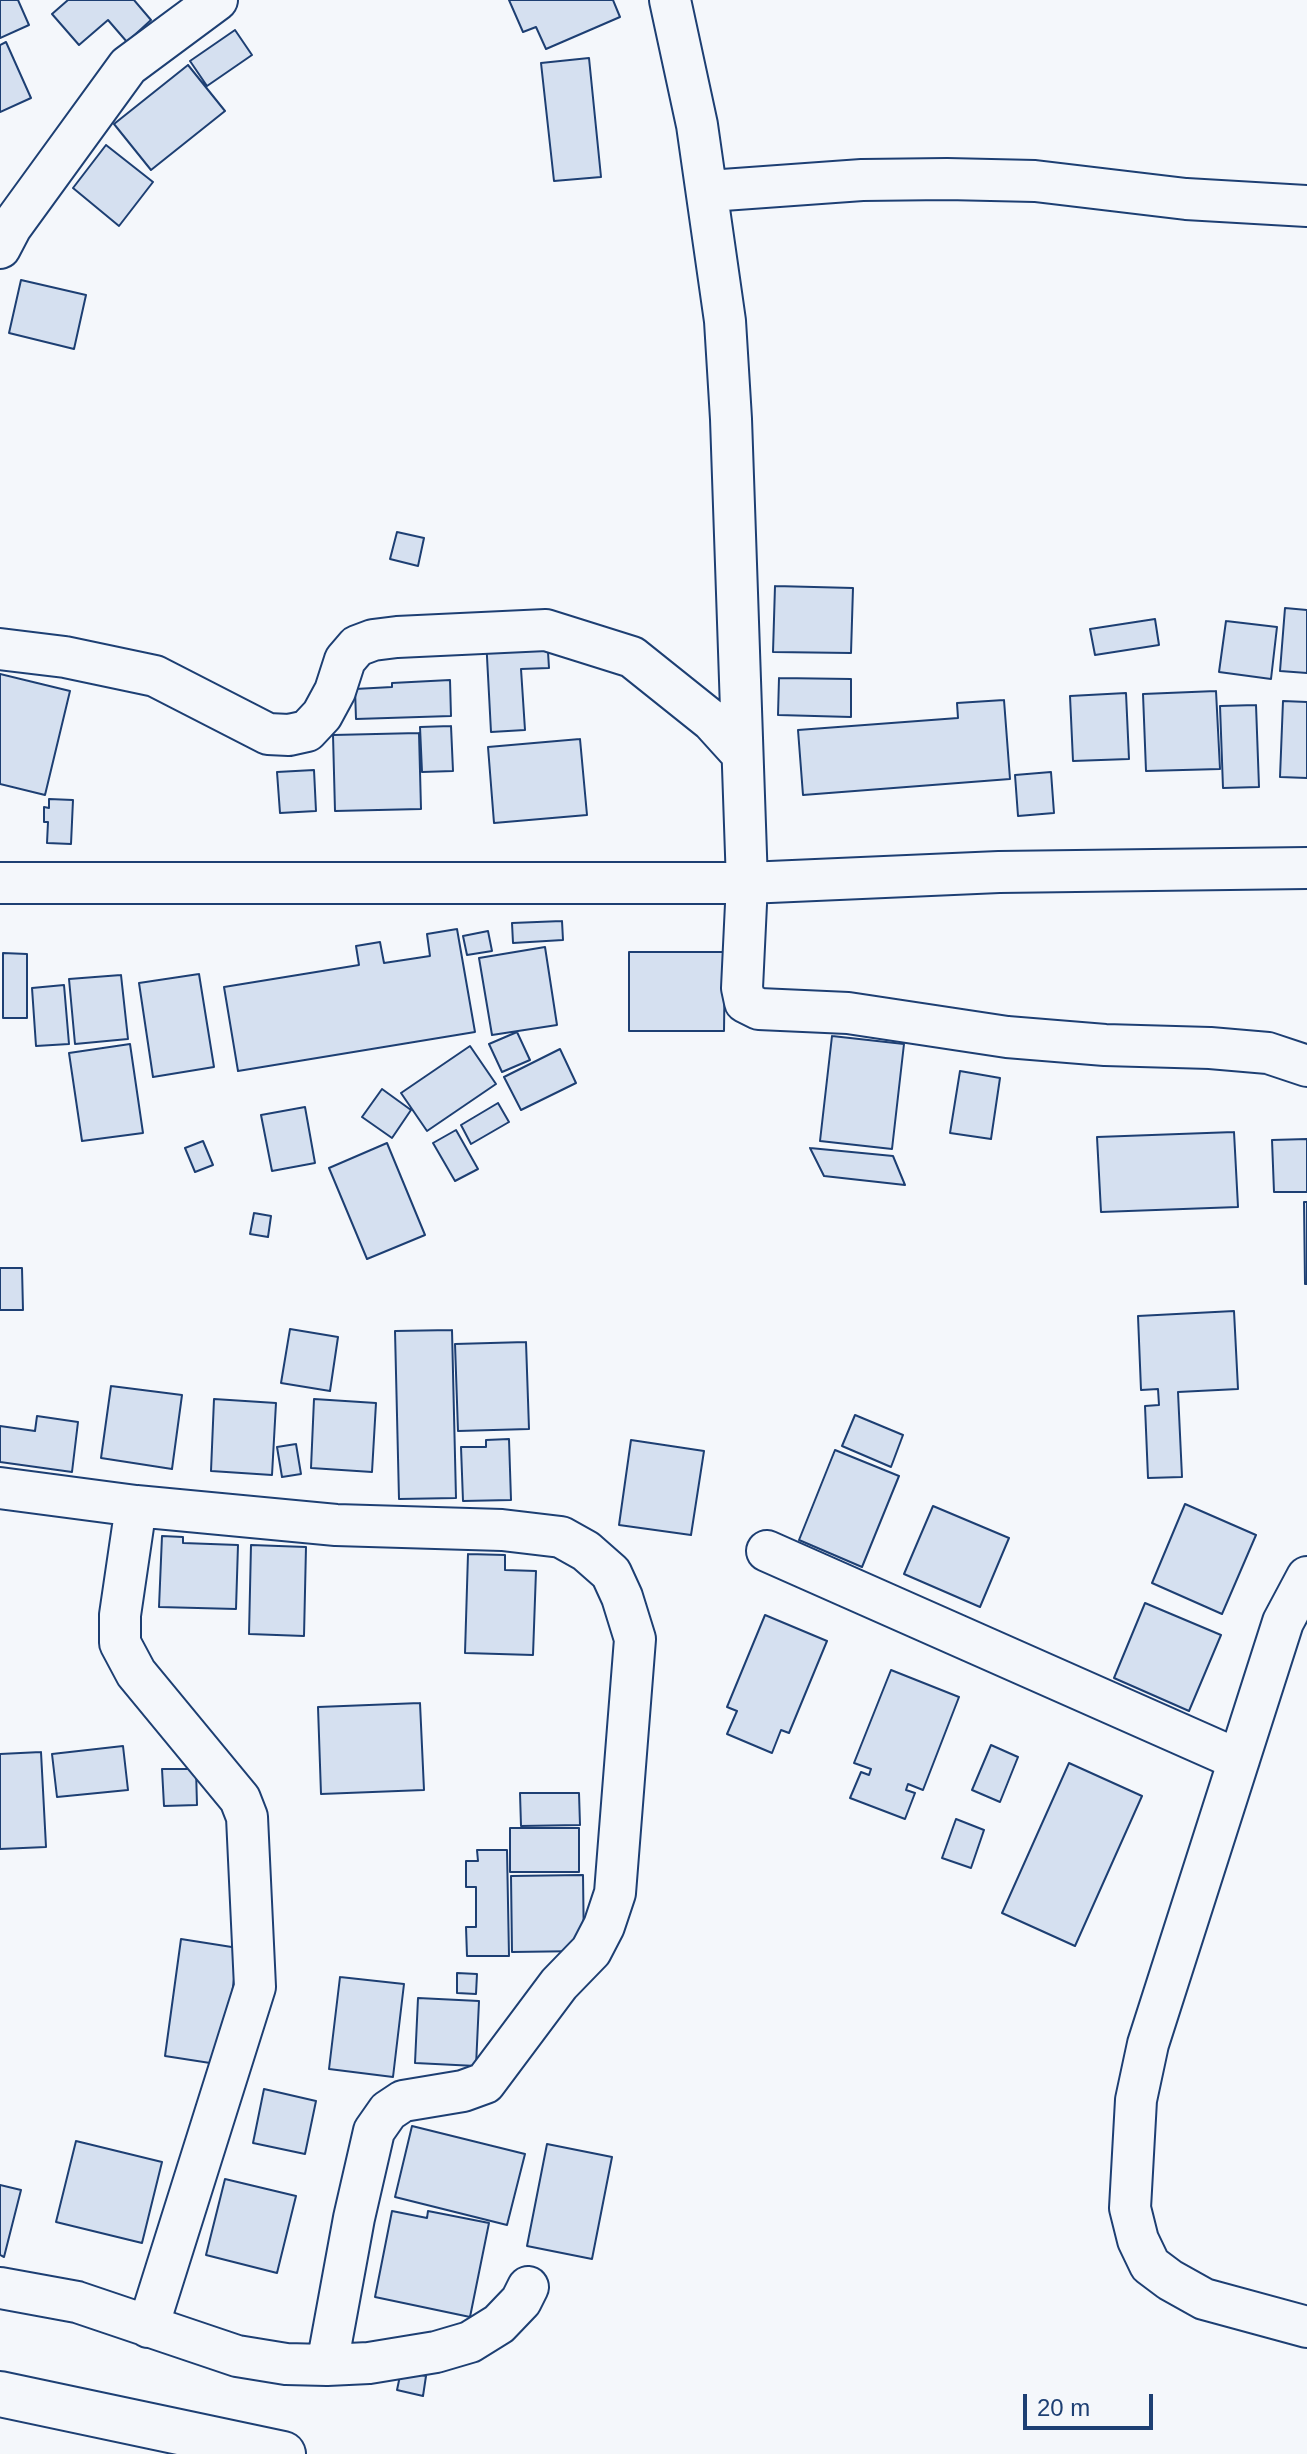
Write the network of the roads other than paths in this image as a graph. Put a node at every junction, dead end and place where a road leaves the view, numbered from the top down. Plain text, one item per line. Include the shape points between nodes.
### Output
1 (217, 0) edge
2 (670, 0) edge
3 (709, 191) junction
4 (1307, 206) edge
5 (4, 227) edge
6 (0, 649) edge
7 (741, 753) junction
8 (1307, 868) edge
9 (0, 883) edge
10 (747, 883) junction
11 (1307, 1066) edge
12 (0, 1488) edge
13 (136, 1506) junction
14 (767, 1551) dead end
15 (1307, 1577) edge
16 (1239, 1760) junction
17 (528, 2287) dead end
18 (0, 2288) edge
19 (148, 2327) junction
20 (1307, 2327) edge
21 (327, 2365) junction
22 (0, 2394) edge
23 (283, 2454) edge

1 - 5 street via 128,66
2 - 3 street
3 - 4 street via 862,180 1035,181 1186,199
3 - 7 street via 730,391
6 - 7 street via 155,676 268,734 289,735 307,731 322,715 345,660 357,646 397,637 546,630 632,657 712,721
7 - 10 street
8 - 10 street via 999,872
9 - 10 street
10 - 11 street via 742,988 745,1002 759,1009 848,1013 1007,1037 1268,1053
12 - 13 street
13 - 19 street via 120,1643 136,1673 240,1799 247,1817 255,1987
13 - 21 street via 336,1525 561,1537 611,1573 635,1639 615,1893 604,1926 591,1951 559,1984 485,2083 403,2101 374,2131
14 - 16 street
15 - 16 street via 1283,1622
16 - 20 street via 1148,2044 1136,2100 1130,2208 1150,2265 1170,2280 1204,2299
17 - 21 street via 499,2324 470,2342 369,2363
18 - 19 street via 77,2302
19 - 21 street via 237,2356
22 - 23 main road

